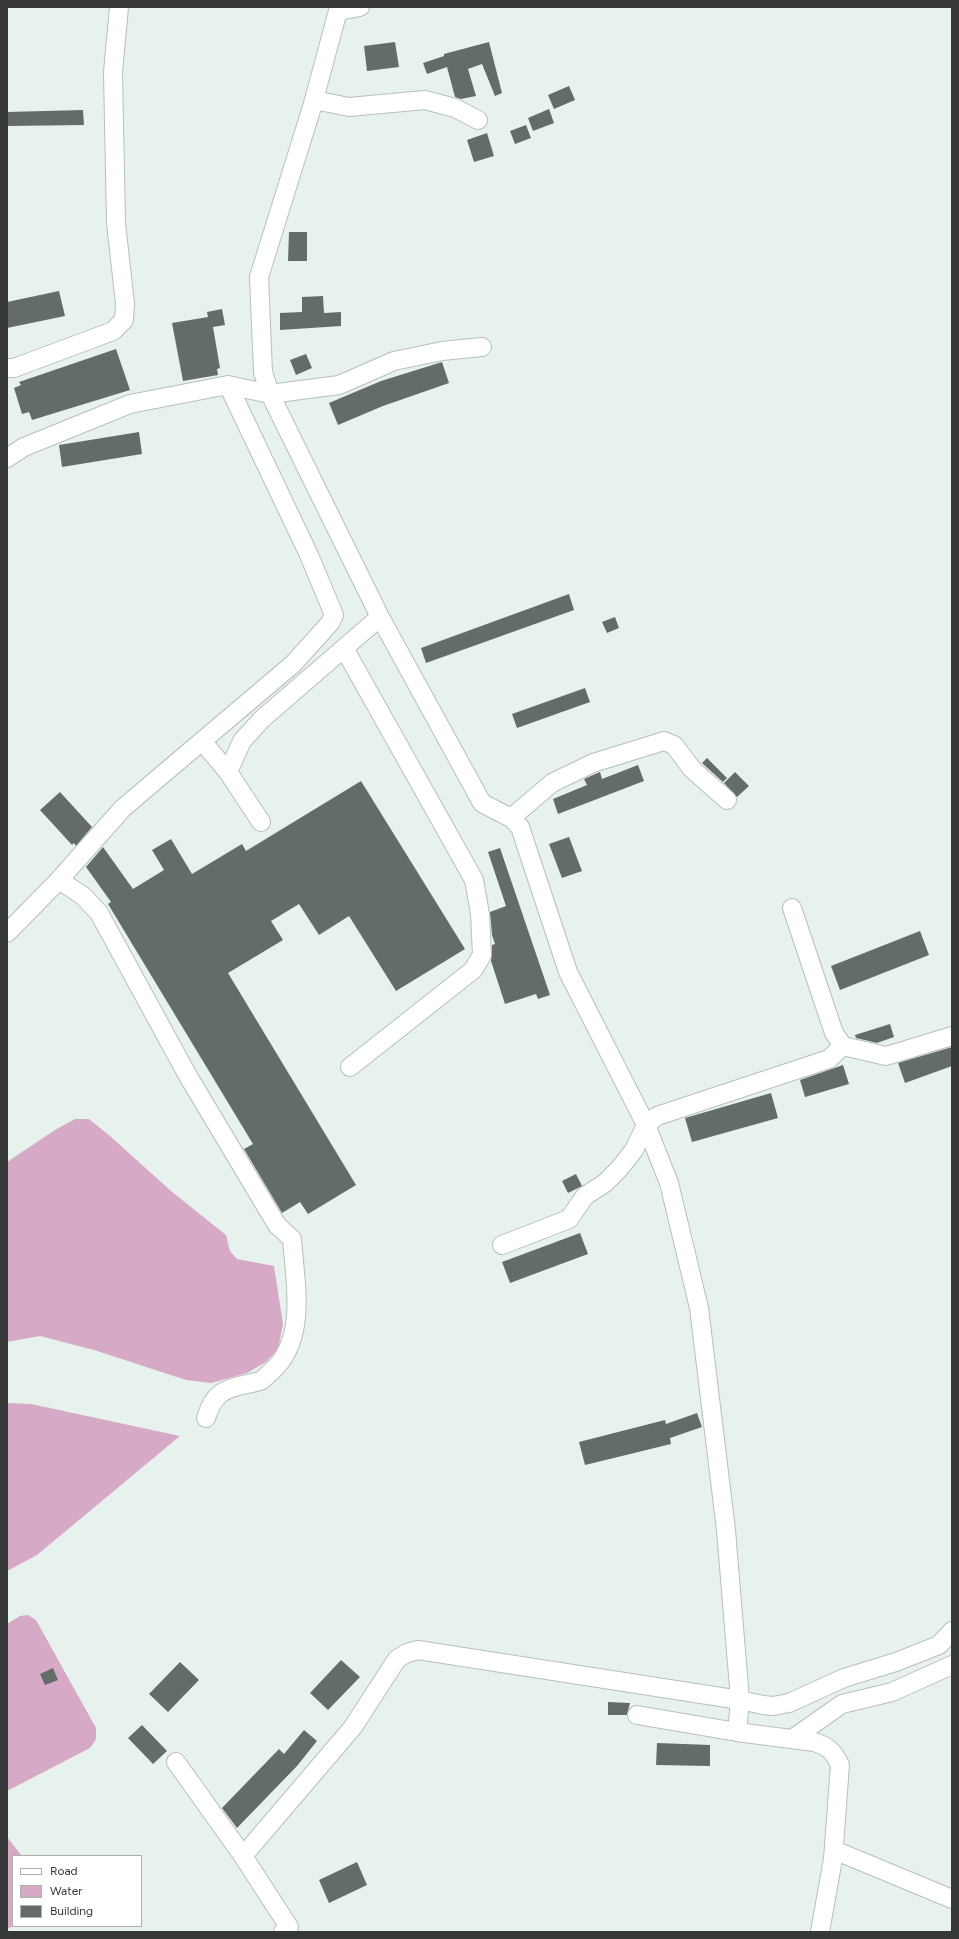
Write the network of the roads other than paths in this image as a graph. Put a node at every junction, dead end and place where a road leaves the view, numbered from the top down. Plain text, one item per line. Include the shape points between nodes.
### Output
1 (119, 7) edge
2 (360, 7) edge
3 (338, 9) edge
4 (314, 100) junction
5 (478, 120) dead end
6 (482, 347) dead end
7 (7, 368) edge
8 (228, 385) junction
9 (270, 394) junction
10 (7, 458) edge
11 (380, 617) junction
12 (344, 648) junction
13 (202, 741) junction
14 (228, 772) junction
15 (727, 800) dead end
16 (511, 818) junction
17 (261, 822) dead end
18 (59, 880) junction
19 (792, 908) dead end
20 (7, 933) edge
21 (952, 1036) edge
22 (843, 1046) junction
23 (350, 1067) dead end
24 (646, 1125) junction
25 (502, 1246) dead end
26 (206, 1418) dead end
27 (952, 1631) edge
28 (952, 1665) edge
29 (636, 1715) dead end
30 (739, 1716) junction
31 (792, 1739) junction
32 (176, 1762) dead end
33 (834, 1850) junction
34 (243, 1856) junction
35 (952, 1899) edge
36 (283, 1932) edge
37 (820, 1932) edge

1 - 7 lane via 114,80 116,223 125,304 124,320 113,331 14,368
2 - 3 lane
3 - 4 lane
4 - 5 lane via 349,107 425,100 455,108
4 - 9 lane via 259,277 263,372
6 - 9 lane via 442,351 394,361 339,385
8 - 9 lane
8 - 10 lane via 130,404 24,446
8 - 13 lane via 309,555 334,615 330,623 292,664
9 - 11 lane
11 - 12 lane
11 - 16 lane via 482,803
12 - 14 lane via 262,718 242,741
12 - 23 lane via 474,880 480,914 482,955 472,970
13 - 14 lane
13 - 18 lane via 123,808
14 - 17 lane
15 - 16 lane via 692,769 674,746 664,741 593,763 552,783
16 - 24 lane via 520,827 568,972
18 - 20 lane
18 - 26 lane via 83,896 99,913 188,1076 277,1225 292,1239 297,1311 291,1343 279,1365 262,1380 230,1387 220,1392 210,1405
19 - 22 lane via 834,1033
21 - 22 lane via 886,1056
22 - 24 lane via 829,1059 657,1116
24 - 25 lane via 634,1150 619,1169 605,1183 585,1196 569,1219
24 - 30 lane via 669,1183 699,1308 726,1530
27 - 30 lane via 939,1645 844,1678 789,1703 763,1705
28 - 31 lane via 892,1692 842,1704
29 - 30 lane
30 - 31 lane
30 - 34 lane via 418,1650 397,1659 353,1727
31 - 33 lane via 825,1745 835,1754 840,1765
32 - 34 lane
33 - 35 lane
33 - 37 lane
34 - 36 lane via 288,1927

